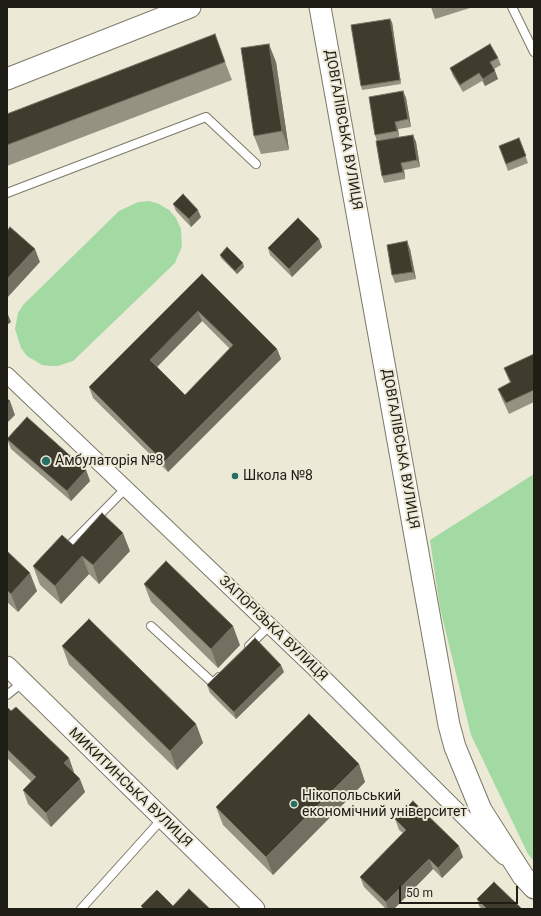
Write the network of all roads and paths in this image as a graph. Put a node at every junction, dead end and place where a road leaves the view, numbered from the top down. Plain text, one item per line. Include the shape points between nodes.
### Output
1 (190, 7) edge
2 (320, 7) edge
3 (512, 7) edge
4 (534, 52) edge
5 (9, 74) edge
6 (256, 164) dead end
7 (7, 193) edge
8 (7, 375) edge
9 (126, 488) junction
10 (59, 556) edge
11 (270, 625) junction
12 (151, 626) dead end
13 (244, 652) edge
14 (7, 666) edge
15 (223, 673) edge
16 (23, 682) junction
17 (7, 695) edge
18 (162, 819) junction
19 (528, 882) edge
20 (81, 909) edge
21 (255, 909) edge

1 - 5 main road
2 - 19 main road, ДОВГАЛІВСЬКА ВУЛИЦЯ via 449,725 455,747 481,810
3 - 4 lane
6 - 7 lane via 206,117
8 - 9 street, ЗАПОРІЗЬКА ВУЛИЦЯ
9 - 10 lane
9 - 11 street, ЗАПОРІЗЬКА ВУЛИЦЯ
11 - 13 lane
11 - 19 street, ЗАПОРІЗЬКА ВУЛИЦЯ
12 - 15 lane via 213,683
14 - 16 street, МИКИТИНСЬКА ВУЛИЦЯ
16 - 17 lane
16 - 18 street, МИКИТИНСЬКА ВУЛИЦЯ
18 - 20 lane
18 - 21 street, МИКИТИНСЬКА ВУЛИЦЯ

